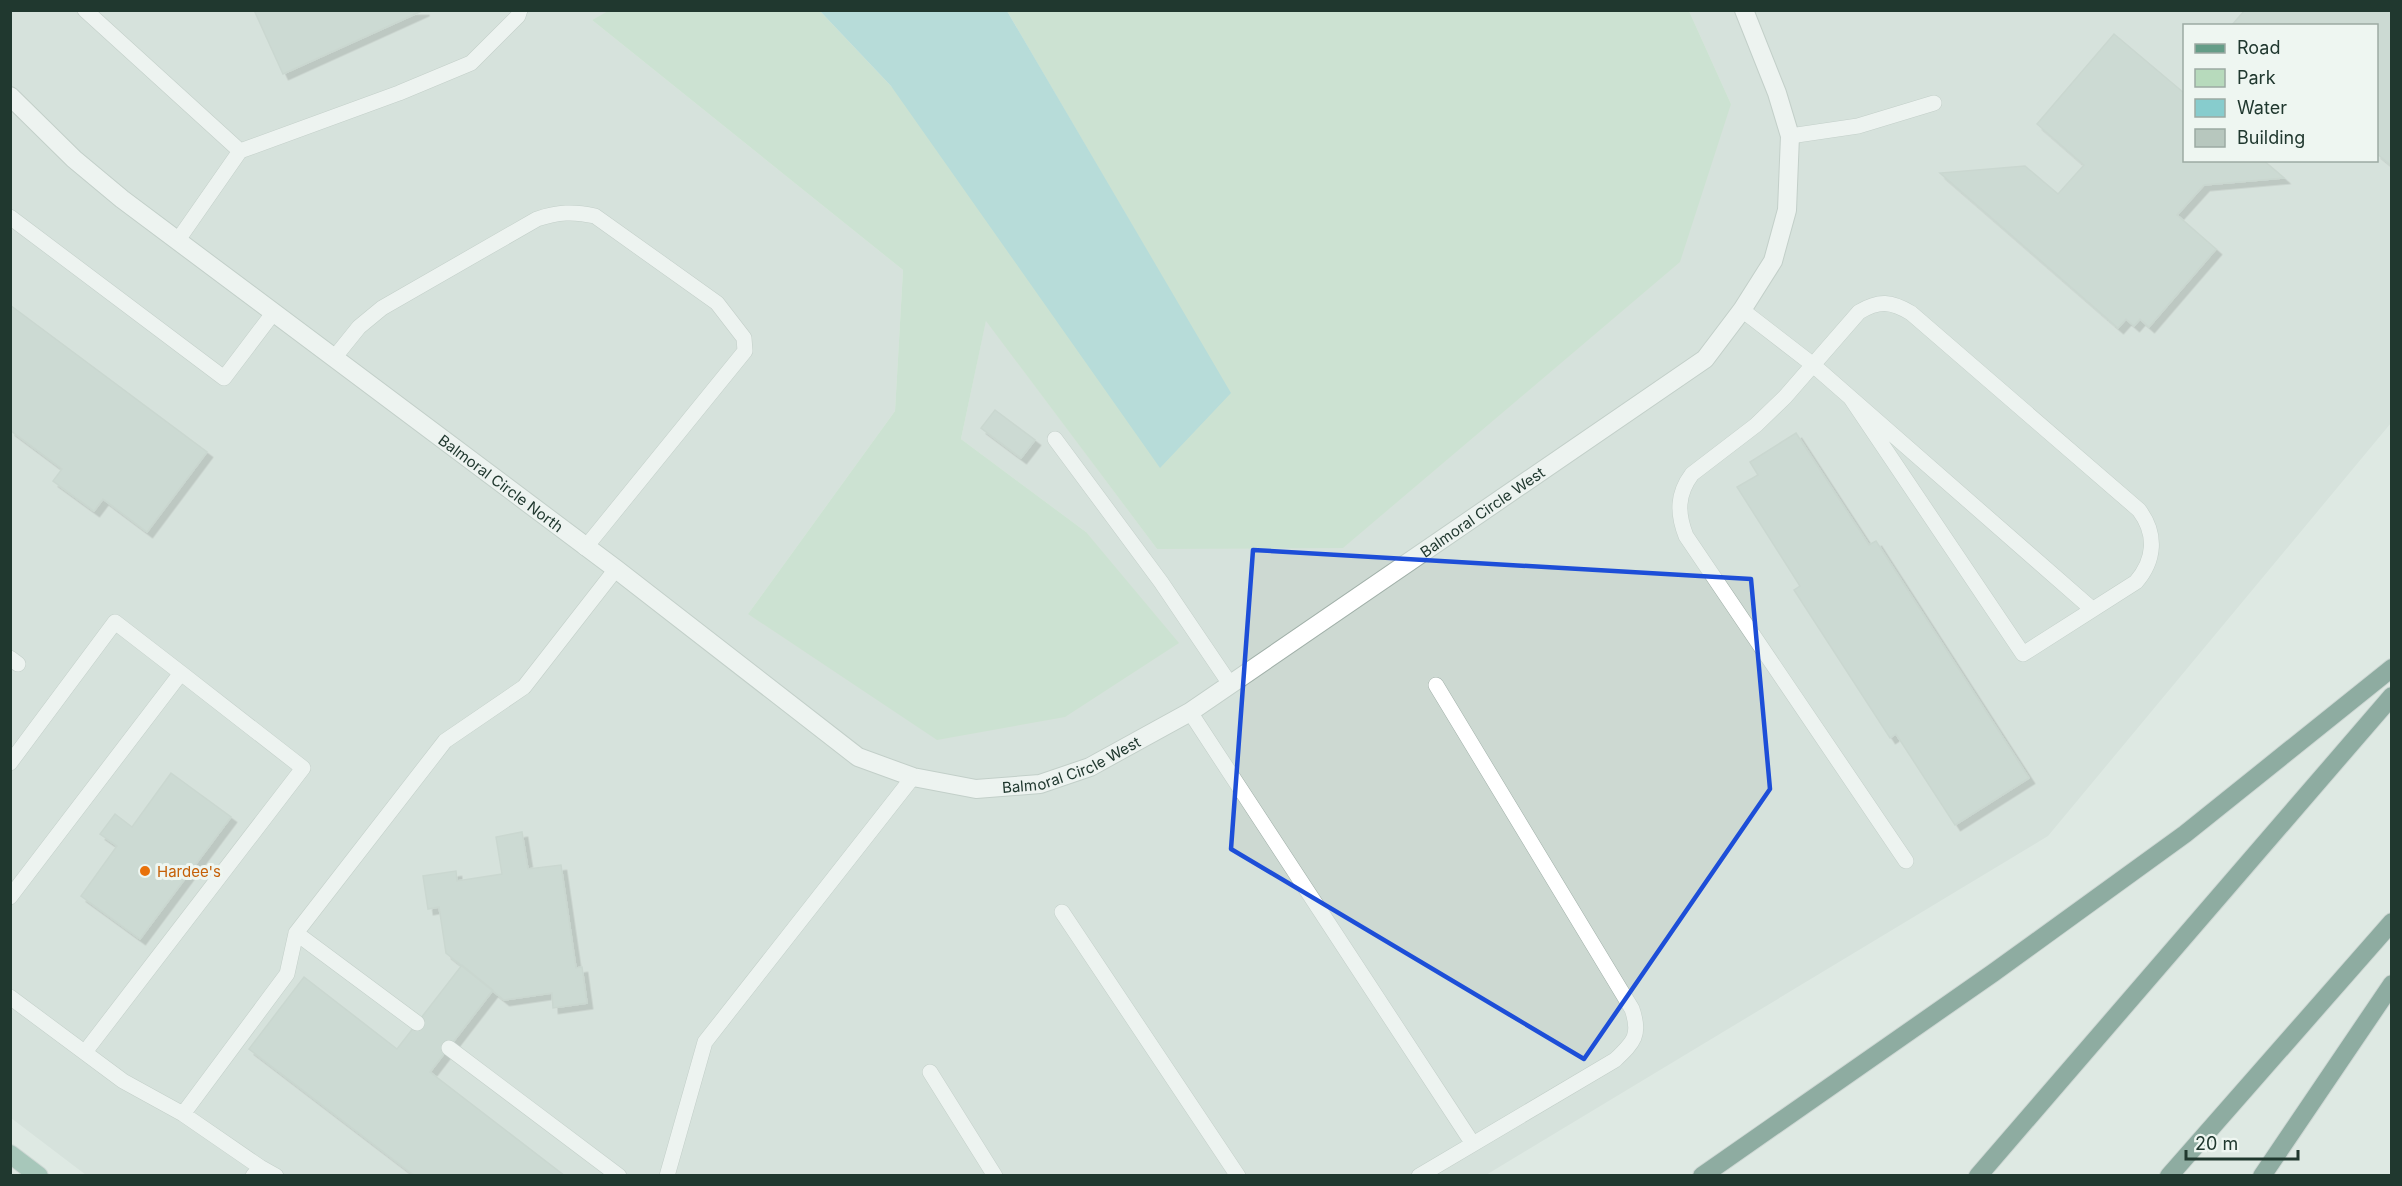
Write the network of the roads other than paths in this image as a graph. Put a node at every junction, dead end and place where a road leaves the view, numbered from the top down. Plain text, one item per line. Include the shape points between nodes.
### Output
1 (85, 10) edge
2 (520, 10) edge
3 (1744, 10) edge
4 (10, 96) edge
5 (1935, 103) dead end
6 (1790, 136) junction
7 (240, 151) junction
8 (10, 217) edge
9 (178, 240) junction
10 (1742, 310) junction
11 (274, 312) junction
12 (334, 358) junction
13 (1812, 364) junction
14 (1850, 397) junction
15 (1055, 439) dead end
16 (585, 548) junction
17 (616, 570) junction
18 (2092, 609) junction
19 (2391, 668) edge
20 (181, 673) junction
21 (1230, 684) junction
22 (1436, 685) dead end
23 (2391, 696) edge
24 (1190, 712) junction
25 (10, 763) edge
26 (913, 777) junction
27 (1906, 861) dead end
28 (10, 897) edge
29 (1062, 912) dead end
30 (2391, 922) edge
31 (296, 933) junction
32 (2391, 984) edge
33 (10, 997) edge
34 (417, 1023) dead end
35 (449, 1048) dead end
36 (85, 1052) junction
37 (930, 1072) dead end
38 (183, 1114) junction
39 (1473, 1144) junction
40 (10, 1154) edge
41 (257, 1171) edge
42 (39, 1176) edge
43 (276, 1176) edge
44 (619, 1176) edge
45 (667, 1176) edge
46 (995, 1176) edge
47 (1238, 1176) edge
48 (1419, 1176) edge
49 (1702, 1176) edge
50 (1978, 1176) edge
51 (2169, 1176) edge
52 (2262, 1176) edge

1 - 7 lane
2 - 7 lane via 471,63
3 - 6 street, Balmoral Circle West
4 - 9 street, Balmoral Circle North via 95,177
5 - 6 lane via 1858,126
6 - 10 street, Balmoral Circle West via 1787,210 1773,261
7 - 9 lane
8 - 11 lane via 224,378
9 - 11 street, Balmoral Circle North
10 - 13 lane
10 - 21 street, Balmoral Circle West via 1705,359
11 - 12 street, Balmoral Circle North
12 - 16 street, Balmoral Circle North
12 - 16 lane via 359,327 382,308 537,219 557,213 595,216 717,303 744,338 745,351
13 - 14 lane
13 - 18 lane via 1859,312 1875,303 1894,303 1911,313 2139,510 2148,522 2151,537 2152,555 2145,571 2136,582
13 - 27 lane via 1756,425 1692,474 1679,500 1679,517 1686,536
14 - 18 lane
14 - 18 lane via 2023,654
15 - 21 lane via 1161,582
16 - 17 street, Balmoral Circle North
17 - 26 street, Balmoral Circle North via 858,757
17 - 31 lane via 524,687 445,741
19 - 49 highway via 2185,834
20 - 25 lane via 115,622
20 - 28 lane
20 - 36 lane via 303,768
21 - 24 street, Balmoral Circle West
22 - 39 lane via 1632,1009 1638,1027 1632,1044 1615,1060
23 - 50 highway
24 - 26 street, Balmoral Circle West via 1090,767 1040,784 976,789
24 - 39 lane
26 - 45 lane via 705,1042
29 - 47 lane
30 - 51 highway
31 - 34 lane
31 - 38 lane via 287,974
32 - 52 highway
33 - 36 lane
35 - 44 lane
36 - 38 lane via 123,1081
37 - 46 lane
38 - 41 lane
39 - 48 lane
40 - 42 main road
41 - 43 lane

